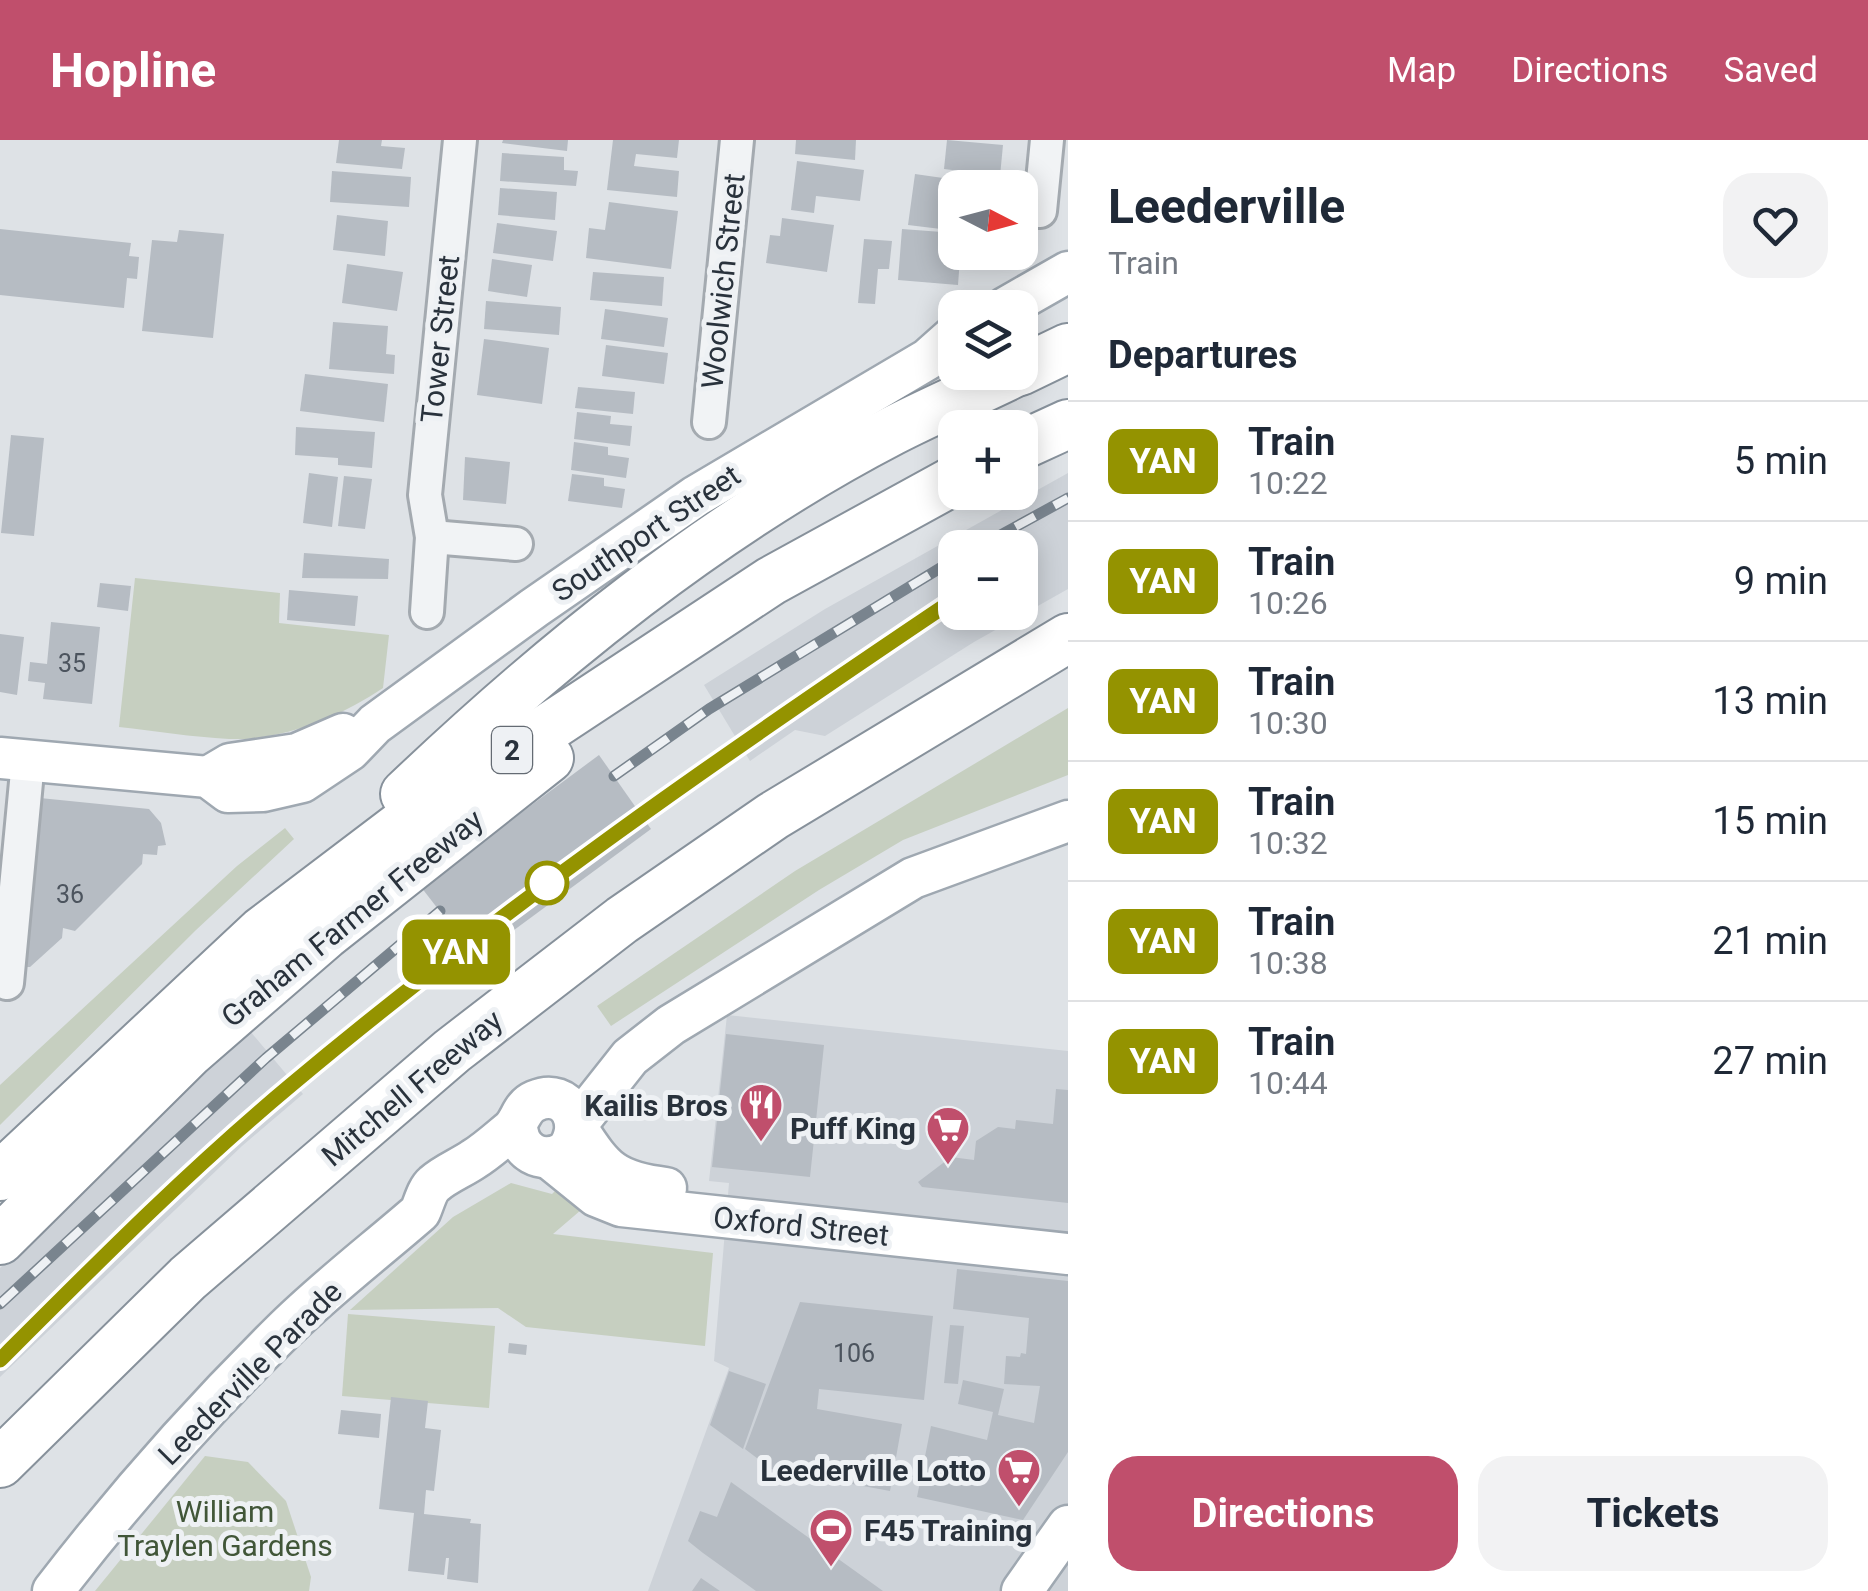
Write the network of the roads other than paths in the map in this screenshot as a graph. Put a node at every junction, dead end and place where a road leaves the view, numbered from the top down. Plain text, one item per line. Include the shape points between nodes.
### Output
1 (460, 140) edge
2 (738, 140) edge
3 (1048, 140) edge
4 (1040, 210) dead end
5 (1068, 272) edge
6 (1036, 290) edge
7 (1068, 302) edge
8 (1038, 318) edge
9 (1068, 348) edge
10 (938, 355) edge
11 (1038, 362) edge
12 (980, 390) edge
13 (709, 422) dead end
14 (1068, 424) edge
15 (1038, 438) edge
16 (938, 489) edge
17 (432, 537) junction
18 (516, 544) dead end
19 (771, 581) junction
20 (426, 612) dead end
21 (1068, 638) edge
22 (14, 759) edge
23 (1068, 821) edge
24 (262, 931) junction
25 (7, 984) dead end
26 (570, 1117) junction
27 (534, 1146) junction
28 (0, 1176) edge
29 (1068, 1230) edge
30 (0, 1240) edge
31 (1068, 1254) edge
32 (0, 1463) edge
33 (1068, 1526) edge
34 (1068, 1567) edge
35 (53, 1591) edge
36 (1022, 1591) edge
37 (1051, 1591) edge

1 - 17 street, Tower Street via 425,495
2 - 13 street, Woolwich Street
3 - 4 street
5 - 6 main road
7 - 8 main road
9 - 11 highway
10 - 22 main road, Southport Street via 696,496 302,782 228,792 208,778
12 - 24 highway via 843,459 692,556 572,645
14 - 15 highway
16 - 19 highway, 2
17 - 18 street
17 - 20 street, Tower Street
19 - 24 highway, 2 via 407,821
19 - 30 highway, Graham Farmer Freeway via 325,935 190,1052
21 - 32 highway, Mitchell Freeway via 773,816 452,1051 188,1278
22 - 25 street
23 - 26 main road via 913,878 630,1057 579,1080
24 - 28 highway, 2
26 - 27 main road via 576,1137 566,1152
26 - 27 main road via 530,1103 524,1109
26 - 29 main road, Oxford Street via 601,1163 624,1181
27 - 31 main road, Oxford Street via 596,1196 622,1206
27 - 35 main road, Leederville Parade via 488,1150 431,1186 420,1212 284,1330 118,1507
33 - 36 main road
34 - 37 main road

